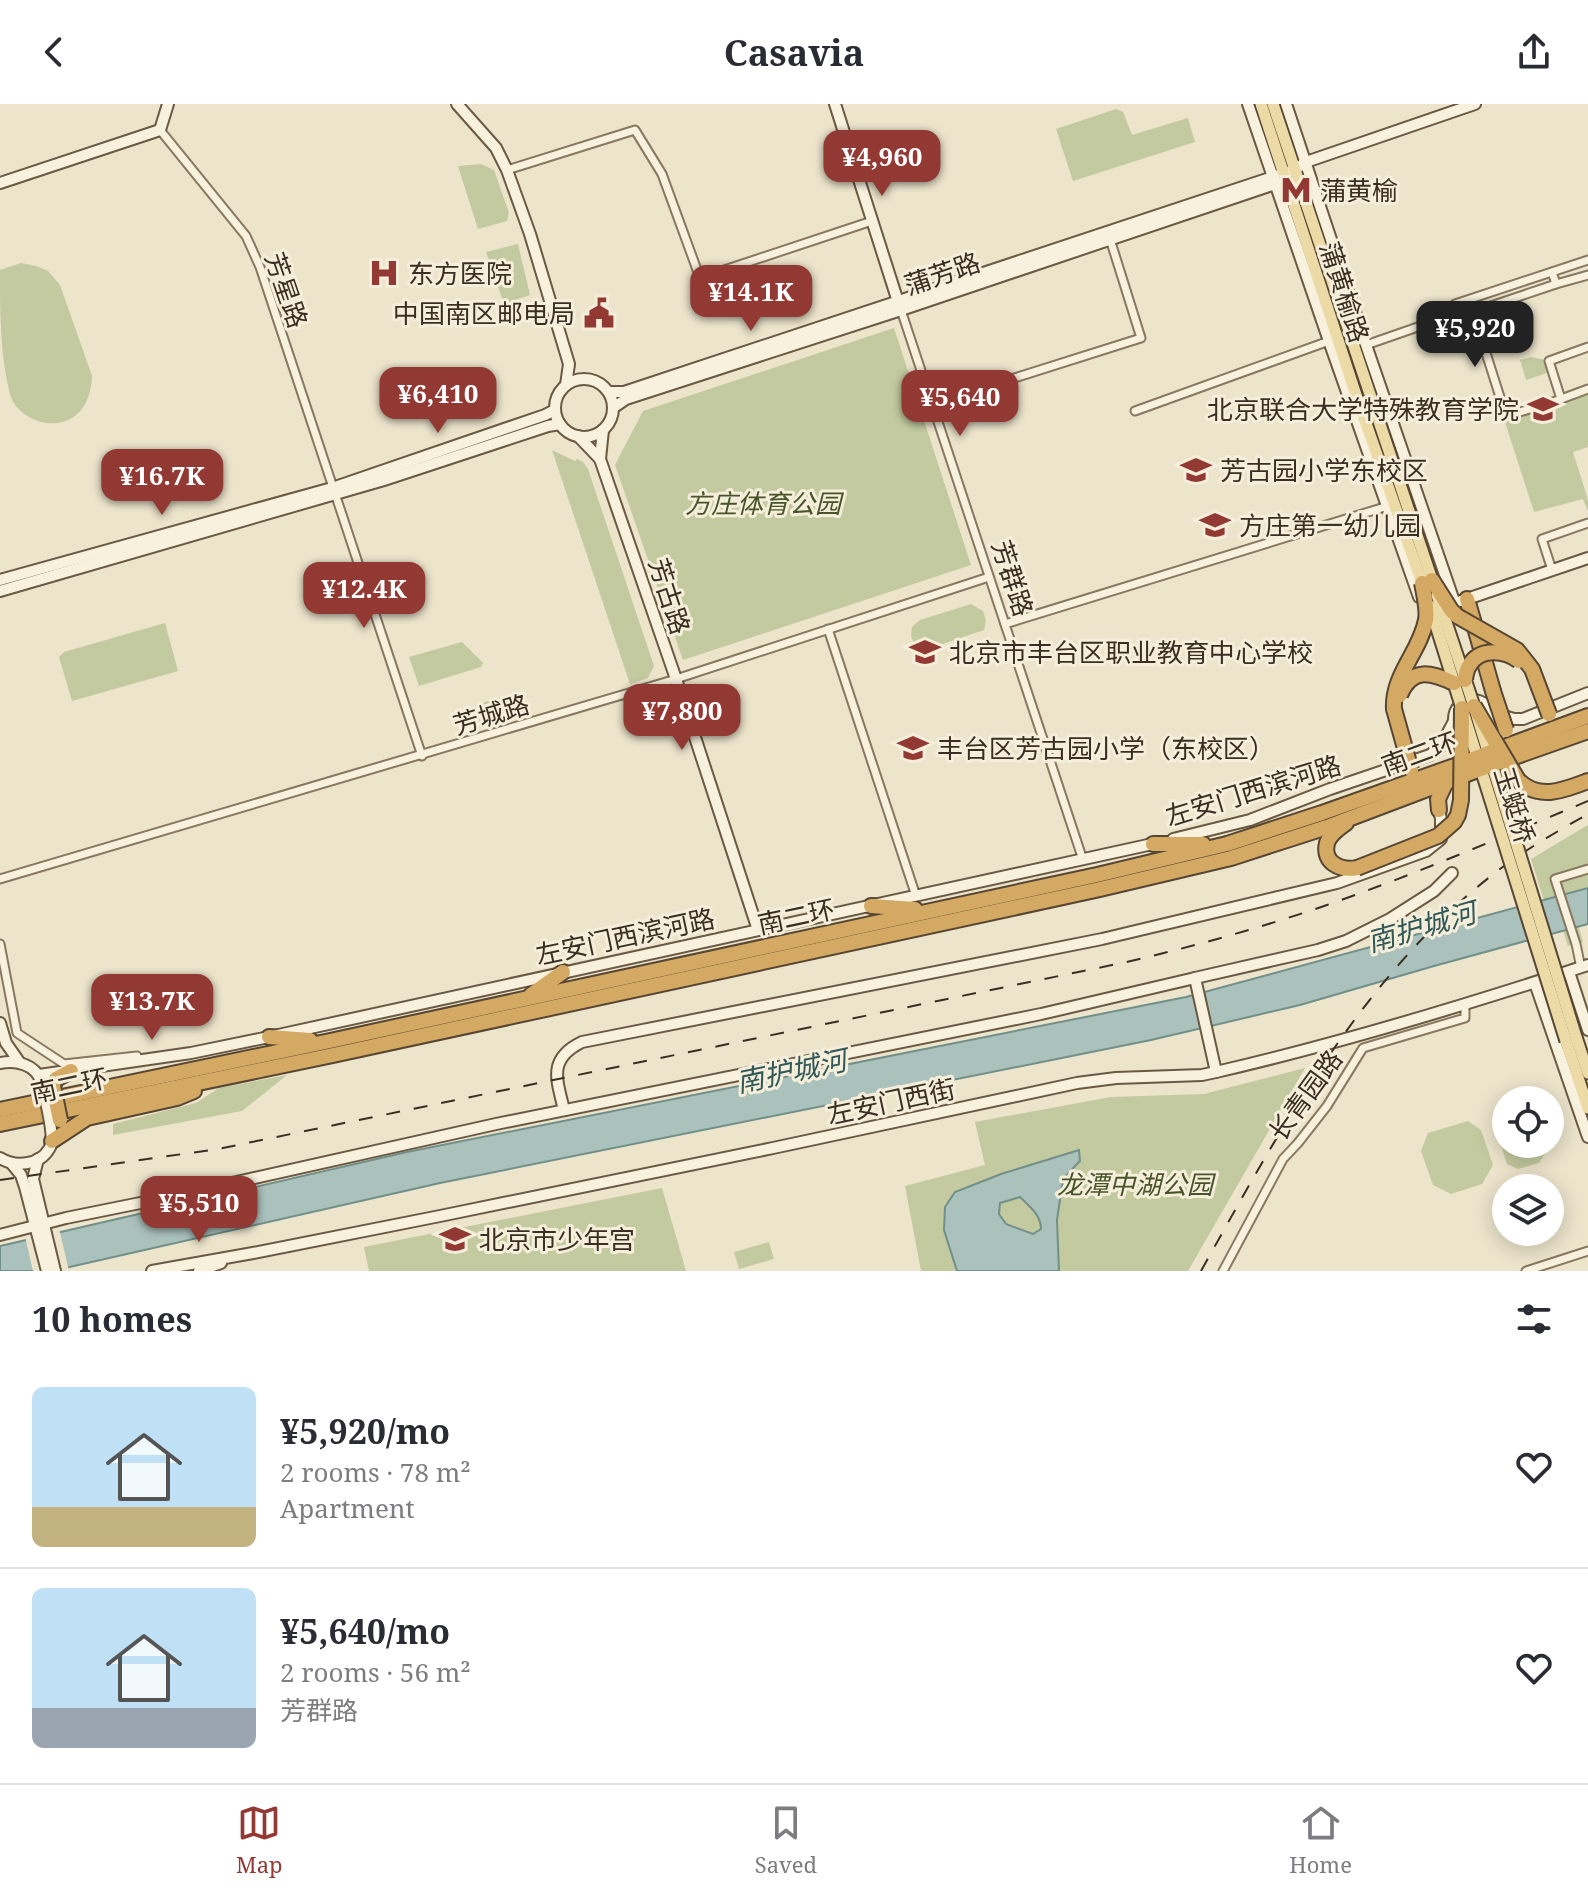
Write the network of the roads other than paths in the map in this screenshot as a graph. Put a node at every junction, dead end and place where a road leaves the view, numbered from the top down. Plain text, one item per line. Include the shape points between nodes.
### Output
1 (168, 104) edge
2 (457, 104) edge
3 (835, 104) edge
4 (1248, 104) edge
5 (1261, 104) edge
6 (1273, 104) edge
7 (1286, 104) edge
8 (1475, 104) edge
9 (160, 130) junction
10 (1306, 162) junction
11 (507, 170) junction
12 (1282, 177) junction
13 (0, 183) edge
14 (872, 221) junction
15 (1110, 239) junction
16 (1588, 260) edge
17 (1552, 272) junction
18 (1588, 275) edge
19 (1556, 284) junction
20 (899, 306) junction
21 (1329, 341) junction
22 (1366, 345) junction
23 (1588, 347) edge
24 (569, 364) junction
25 (1340, 374) junction
26 (584, 379) junction
27 (566, 385) junction
28 (1588, 389) edge
29 (609, 392) junction
30 (1355, 392) junction
31 (1561, 399) junction
32 (932, 404) junction
33 (613, 408) junction
34 (555, 410) junction
35 (1135, 411) dead end
36 (560, 424) junction
37 (603, 430) junction
38 (578, 436) junction
39 (600, 459) junction
40 (333, 491) junction
41 (1388, 506) junction
42 (1588, 523) edge
43 (1588, 558) edge
44 (1552, 570) junction
45 (989, 577) junction
46 (0, 580) edge
47 (1427, 581) junction
48 (0, 591) edge
49 (1461, 601) junction
50 (1438, 610) junction
51 (1005, 624) junction
52 (828, 629) junction
53 (676, 679) junction
54 (1459, 681) junction
55 (1588, 693) edge
56 (1466, 703) junction
57 (1491, 712) junction
58 (1545, 716) junction
59 (1454, 721) junction
60 (1585, 722) edge
61 (1510, 725) junction
62 (1478, 739) junction
63 (1509, 748) junction
64 (422, 756) junction
65 (1429, 773) junction
66 (1588, 781) edge
67 (1403, 785) junction
68 (1416, 794) junction
69 (1439, 810) junction
70 (1356, 816) junction
71 (1153, 844) junction
72 (1227, 844) junction
73 (1083, 860) junction
74 (1588, 869) edge
75 (1452, 873) dead end
76 (0, 879) edge
77 (916, 896) junction
78 (871, 906) junction
79 (935, 910) junction
80 (758, 930) junction
81 (0, 944) edge
82 (1585, 966) edge
83 (563, 972) junction
84 (1569, 972) junction
85 (1551, 977) junction
86 (1196, 983) junction
87 (1535, 983) junction
88 (1578, 997) junction
89 (526, 999) junction
90 (1465, 1005) junction
91 (1543, 1009) junction
92 (0, 1023) edge
93 (1588, 1030) edge
94 (269, 1037) junction
95 (1571, 1039) junction
96 (330, 1041) junction
97 (191, 1053) junction
98 (0, 1063) edge
99 (20, 1063) junction
100 (71, 1071) joint
101 (1216, 1072) junction
102 (1588, 1073) edge
103 (226, 1077) junction
104 (45, 1083) junction
105 (1588, 1108) edge
106 (0, 1110) edge
107 (564, 1110) junction
108 (87, 1118) junction
109 (55, 1121) junction
110 (0, 1124) edge
111 (1588, 1137) edge
112 (52, 1141) junction
113 (0, 1158) edge
114 (38, 1159) junction
115 (12, 1164) junction
116 (40, 1228) junction
117 (0, 1235) edge
118 (1588, 1251) edge
119 (253, 1253) junction
120 (1228, 1262) junction
121 (47, 1271) edge
122 (55, 1271) edge
123 (152, 1271) edge
124 (199, 1271) edge
125 (1223, 1271) edge
126 (1231, 1271) edge
127 (1526, 1271) edge

1 - 9 street
2 - 11 street via 496,148
3 - 14 street, 芳群路
4 - 12 street
5 - 12 main road, 蒲黄榆路
6 - 12 main road, 蒲黄榆路
7 - 10 street
8 - 10 street
9 - 13 street
9 - 40 street, 芳星路 via 246,236
10 - 12 street
10 - 22 street
11 - 14 street via 635,130 662,174 700,278
11 - 24 street
12 - 15 street, 蒲芳路
12 - 20 street, 蒲芳路
12 - 21 street
12 - 30 main road, 蒲黄榆路
12 - 47 main road, 蒲黄榆路
14 - 20 street, 芳群路
15 - 20 street, 蒲芳路
15 - 32 street via 1141,338
16 - 17 street
17 - 19 street
17 - 22 street via 1455,304 1455,314
18 - 19 street
19 - 31 street via 1473,312 1506,416
20 - 29 street, 蒲芳路 via 624,392
20 - 32 street, 芳群路
20 - 33 street, 蒲芳路 via 626,399
21 - 25 street
21 - 35 street
22 - 49 street
23 - 31 street via 1549,361
24 - 26 street
24 - 27 street
25 - 30 main road
25 - 41 street
26 - 27 street
26 - 29 street
27 - 34 street
28 - 31 street
29 - 33 street
30 - 47 main road, 蒲黄榆路
32 - 45 street, 芳群路
33 - 37 street
34 - 36 street
34 - 40 street
36 - 38 street
36 - 40 street
37 - 38 street
37 - 39 street
38 - 39 street
39 - 53 street, 芳古路
40 - 46 street
40 - 48 street
40 - 64 street, 芳星路
41 - 50 street via 1425,614
41 - 51 street
42 - 44 street via 1542,539
43 - 44 street
44 - 49 street
45 - 51 street, 芳群路
45 - 52 street, 芳城路
47 - 54 main road, 玉蜓桥, bridge
47 - 58 highway, bridge via 1457,616 1527,661
47 - 65 highway, bridge via 1425,623 1394,699 1397,721
49 - 50 street
49 - 61 highway, bridge
50 - 56 street
51 - 73 street, 芳群路
52 - 53 street, 芳城路
52 - 77 street
53 - 64 street, 芳城路
53 - 80 street, 芳古路
54 - 56 main road, 玉蜓桥, bridge
54 - 58 highway, bridge via 1479,656 1510,654 1519,661
54 - 65 highway, bridge via 1422,674 1400,694 1419,763
55 - 61 street
56 - 57 street via 1483,702
56 - 59 street via 1456,709
56 - 66 highway, bridge via 1522,784 1549,793
56 - 70 highway, bridge via 1461,800 1454,822 1438,836 1357,868 1335,866 1327,848 1334,832
56 - 95 main road, 玉蜓桥, bridge via 1488,794
57 - 61 street
57 - 62 street via 1490,727
58 - 60 highway
58 - 63 highway via 1535,733
59 - 62 street via 1458,731
59 - 71 street, 左安门西滨河路 via 1430,755 1250,820
60 - 63 highway, 南二环
60 - 63 highway, 南二环
61 - 63 highway
62 - 85 street, bridge
63 - 65 highway, 南二环, bridge via 1465,768
64 - 76 street, 芳城路
65 - 67 highway
65 - 67 highway, 南二环
65 - 68 highway, 南二环
65 - 69 highway
67 - 72 highway, 南二环
68 - 69 highway
68 - 70 highway, 南二环
69 - 107 street via 1441,839 1433,847 1337,883 1102,939 582,1042 557,1068
70 - 103 highway, 南二环 via 1231,858 1100,889
71 - 72 highway
71 - 73 street, 左安门西滨河路
72 - 79 highway, 南二环
73 - 77 street, 左安门西滨河路
74 - 82 street via 1555,879
75 - 86 street via 1434,891 1346,941
77 - 78 street, 左安门西滨河路
78 - 79 highway
78 - 80 street, 左安门西滨河路
79 - 89 highway, 南二环
80 - 83 street, 左安门西滨河路
81 - 97 street via 17,1033 64,1064
82 - 84 street, 左安门西街
83 - 89 highway
83 - 94 street, 左安门西滨河路
84 - 85 street, 左安门西街
84 - 88 street
85 - 87 street, 左安门西街
86 - 101 street
86 - 107 street
87 - 90 street, 左安门西街
87 - 91 street
88 - 91 street
88 - 93 street
89 - 96 highway, 南二环
90 - 101 street, 左安门西街
90 - 120 street, 长青园路 via 1465,1018 1363,1048 1327,1106 1283,1159
91 - 111 street
92 - 99 street
94 - 96 highway
94 - 97 street, 左安门西滨河路
95 - 102 main road
95 - 105 main road
96 - 106 highway, 南二环
97 - 100 street, 左安门西滨河路
98 - 99 street
99 - 104 street
100 - 104 highway
101 - 119 street, 左安门西街 via 1077,1083
103 - 108 highway via 177,1098
103 - 110 highway, 南二环
104 - 109 highway, bridge
107 - 116 street
108 - 109 highway
108 - 112 highway
109 - 112 street
112 - 114 street
113 - 115 street
114 - 115 street
114 - 116 street via 33,1179
115 - 116 street
116 - 117 street
116 - 121 street
116 - 122 street
118 - 127 street
119 - 123 street, 左安门西街
119 - 124 street, 左安门西街
120 - 125 street, 长青园路
120 - 126 street

